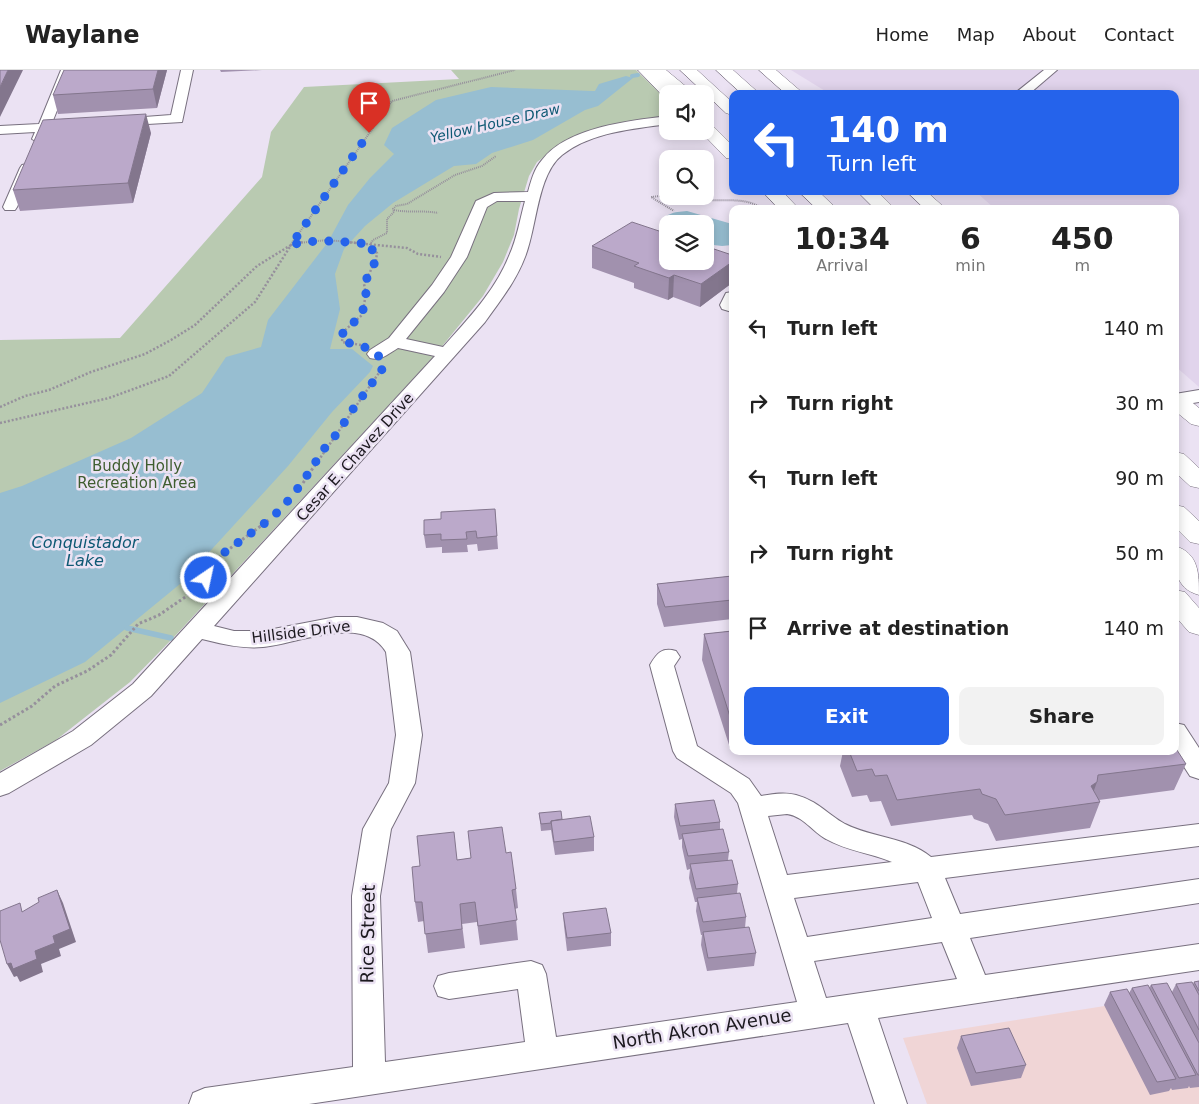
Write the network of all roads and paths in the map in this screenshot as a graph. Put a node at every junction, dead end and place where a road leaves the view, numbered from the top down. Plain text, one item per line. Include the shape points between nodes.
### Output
1 (67, 70) edge
2 (187, 70) edge
3 (515, 70) edge
4 (646, 70) edge
5 (657, 70) edge
6 (688, 70) edge
7 (724, 70) edge
8 (767, 70) edge
9 (1051, 70) edge
10 (661, 85) edge
11 (675, 85) edge
12 (747, 90) edge
13 (791, 90) edge
14 (1026, 90) edge
15 (714, 113) edge
16 (729, 118) edge
17 (659, 122) edge
18 (101, 124) edge
19 (82, 125) edge
20 (44, 127) junction
21 (0, 130) edge
22 (714, 136) edge
23 (729, 151) edge
24 (496, 156) dead end
25 (775, 195) edge
26 (812, 195) edge
27 (826, 195) edge
28 (870, 195) edge
29 (920, 195) edge
30 (535, 196) junction
31 (659, 197) edge
32 (714, 200) edge
33 (659, 203) edge
34 (663, 205) edge
35 (756, 205) edge
36 (786, 205) edge
37 (823, 205) edge
38 (838, 205) edge
39 (882, 205) edge
40 (932, 205) edge
41 (10, 207) dead end
42 (393, 210) junction
43 (674, 211) dead end
44 (438, 213) dead end
45 (370, 244) junction
46 (291, 245) junction
47 (459, 257) junction
48 (395, 342) junction
49 (448, 353) junction
50 (376, 354) junction
51 (1199, 396) edge
52 (1179, 399) edge
53 (1179, 403) edge
54 (0, 408) edge
55 (1199, 419) edge
56 (0, 423) edge
57 (1179, 445) edge
58 (1199, 460) edge
59 (1179, 463) edge
60 (1199, 481) edge
61 (298, 489) dead end
62 (276, 514) dead end
63 (1179, 517) edge
64 (1199, 536) edge
65 (1179, 560) edge
66 (1199, 586) edge
67 (1179, 603) edge
68 (1199, 625) edge
69 (375, 629) joint
70 (199, 630) junction
71 (668, 658) dead end
72 (0, 725) edge
73 (1179, 738) edge
74 (1199, 768) edge
75 (0, 786) edge
76 (753, 808) junction
77 (1199, 835) edge
78 (927, 870) junction
79 (777, 888) junction
80 (1199, 892) edge
81 (950, 927) junction
82 (796, 951) junction
83 (1199, 957) edge
84 (449, 986) dead end
85 (976, 989) junction
86 (858, 1006) junction
87 (815, 1012) junction
88 (542, 1053) junction
89 (369, 1079) junction
90 (205, 1104) edge
91 (891, 1104) edge

1 - 20 street
2 - 18 street via 177,119
3 - 46 path via 392,101
4 - 10 main road
5 - 11 main road
6 - 16 main road
7 - 12 main road
8 - 13 main road
9 - 14 street
15 - 16 main road
17 - 30 street, Cesar E. Chavez Drive via 610,130 565,148 547,162
19 - 20 street
20 - 21 street
20 - 41 street
22 - 23 main road
24 - 42 path
25 - 36 main road
26 - 37 main road
27 - 38 main road
28 - 39 main road
29 - 40 main road
30 - 47 street via 494,197 480,204
30 - 49 street, Cesar E. Chavez Drive via 512,269 479,318
31 - 33 path via 651,198
32 - 35 path via 737,198
34 - 43 path
42 - 44 path
42 - 45 path via 387,219 387,233
45 - 46 path via 327,240
45 - 47 path via 407,248 418,254
45 - 50 path via 376,260 364,284 366,294 362,315 343,332 342,342 360,344
46 - 54 path via 257,266 195,325 171,340 145,354 25,396
46 - 56 path via 255,302 169,376 109,398
47 - 48 street
48 - 49 street
48 - 50 street
49 - 70 street, Cesar E. Chavez Drive
50 - 61 path via 384,362 383,368
51 - 52 street
53 - 55 main road
57 - 58 main road
59 - 60 main road
62 - 72 path via 221,555 197,589 138,624 111,654 87,671 55,686 32,706
63 - 64 main road
65 - 66 main road
67 - 68 main road
69 - 70 street, Hillside Drive via 336,625 263,639 234,639
69 - 89 street, Rice Street via 389,637 398,652 409,735 402,783 377,829 366,896
70 - 75 street, Cesar E. Chavez Drive via 142,690 82,738
71 - 76 street via 662,664 686,751 740,786
73 - 74 street
76 - 78 street via 801,806 835,832 896,852 917,861
76 - 79 street
77 - 78 street
78 - 79 street
78 - 81 street
79 - 82 street
80 - 81 street
81 - 82 street
81 - 85 street
82 - 87 street
83 - 85 street, North Akron Avenue
84 - 88 street via 531,974
85 - 86 street, North Akron Avenue
86 - 87 street, North Akron Avenue
86 - 91 street
87 - 88 street, North Akron Avenue
88 - 89 street, North Akron Avenue
89 - 90 street, North Akron Avenue

